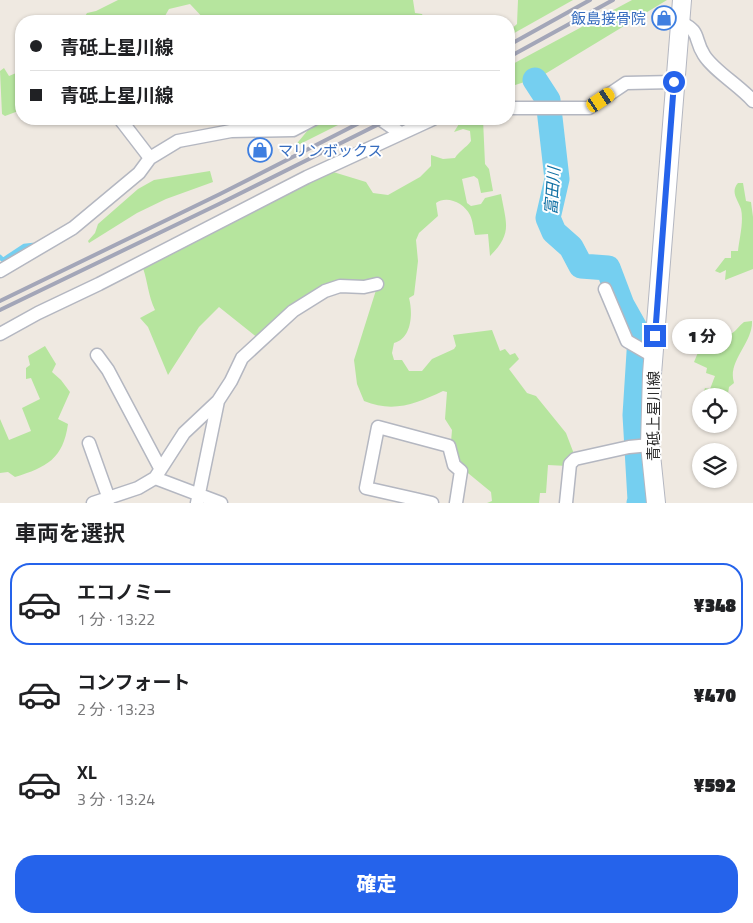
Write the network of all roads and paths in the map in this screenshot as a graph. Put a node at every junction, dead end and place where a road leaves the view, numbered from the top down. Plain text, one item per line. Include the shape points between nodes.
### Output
1 (682, 0) edge
2 (680, 22) junction
3 (674, 82) junction
4 (753, 101) edge
5 (515, 108) edge
6 (125, 125) edge
7 (303, 125) edge
8 (389, 125) edge
9 (417, 125) edge
10 (399, 132) junction
11 (150, 158) junction
12 (0, 271) edge
13 (377, 284) dead end
14 (605, 289) dead end
15 (0, 334) edge
16 (97, 355) dead end
17 (653, 356) junction
18 (218, 400) junction
19 (88, 443) dead end
20 (647, 446) junction
21 (158, 473) junction
22 (138, 488) junction
23 (109, 499) junction
24 (199, 499) edge
25 (415, 501) edge
26 (93, 503) edge
27 (131, 503) edge
28 (221, 503) edge
29 (432, 503) edge
30 (456, 503) edge
31 (566, 503) edge
32 (656, 503) edge

1 - 2 main road, 青砥上星川線
2 - 3 main road, 青砥上星川線
2 - 4 street via 697,34 704,55
3 - 5 street via 626,84 589,108
3 - 17 main road, 青砥上星川線
6 - 11 street
7 - 11 street via 293,130 231,131 178,141
8 - 10 street
9 - 10 street
10 - 15 street
11 - 12 street via 139,173 73,228
13 - 18 street via 325,290 293,311 242,358
14 - 17 street via 628,341
16 - 21 street via 108,370
17 - 20 main road, 青砥上星川線
18 - 21 street via 184,433
18 - 24 street
19 - 23 street
20 - 31 street via 575,459 570,464
20 - 32 main road, 青砥上星川線
21 - 22 street
21 - 24 street
22 - 23 street
22 - 27 street
23 - 26 street
24 - 28 street
25 - 29 street
25 - 30 street via 366,488 378,427 449,446 454,465 461,471

